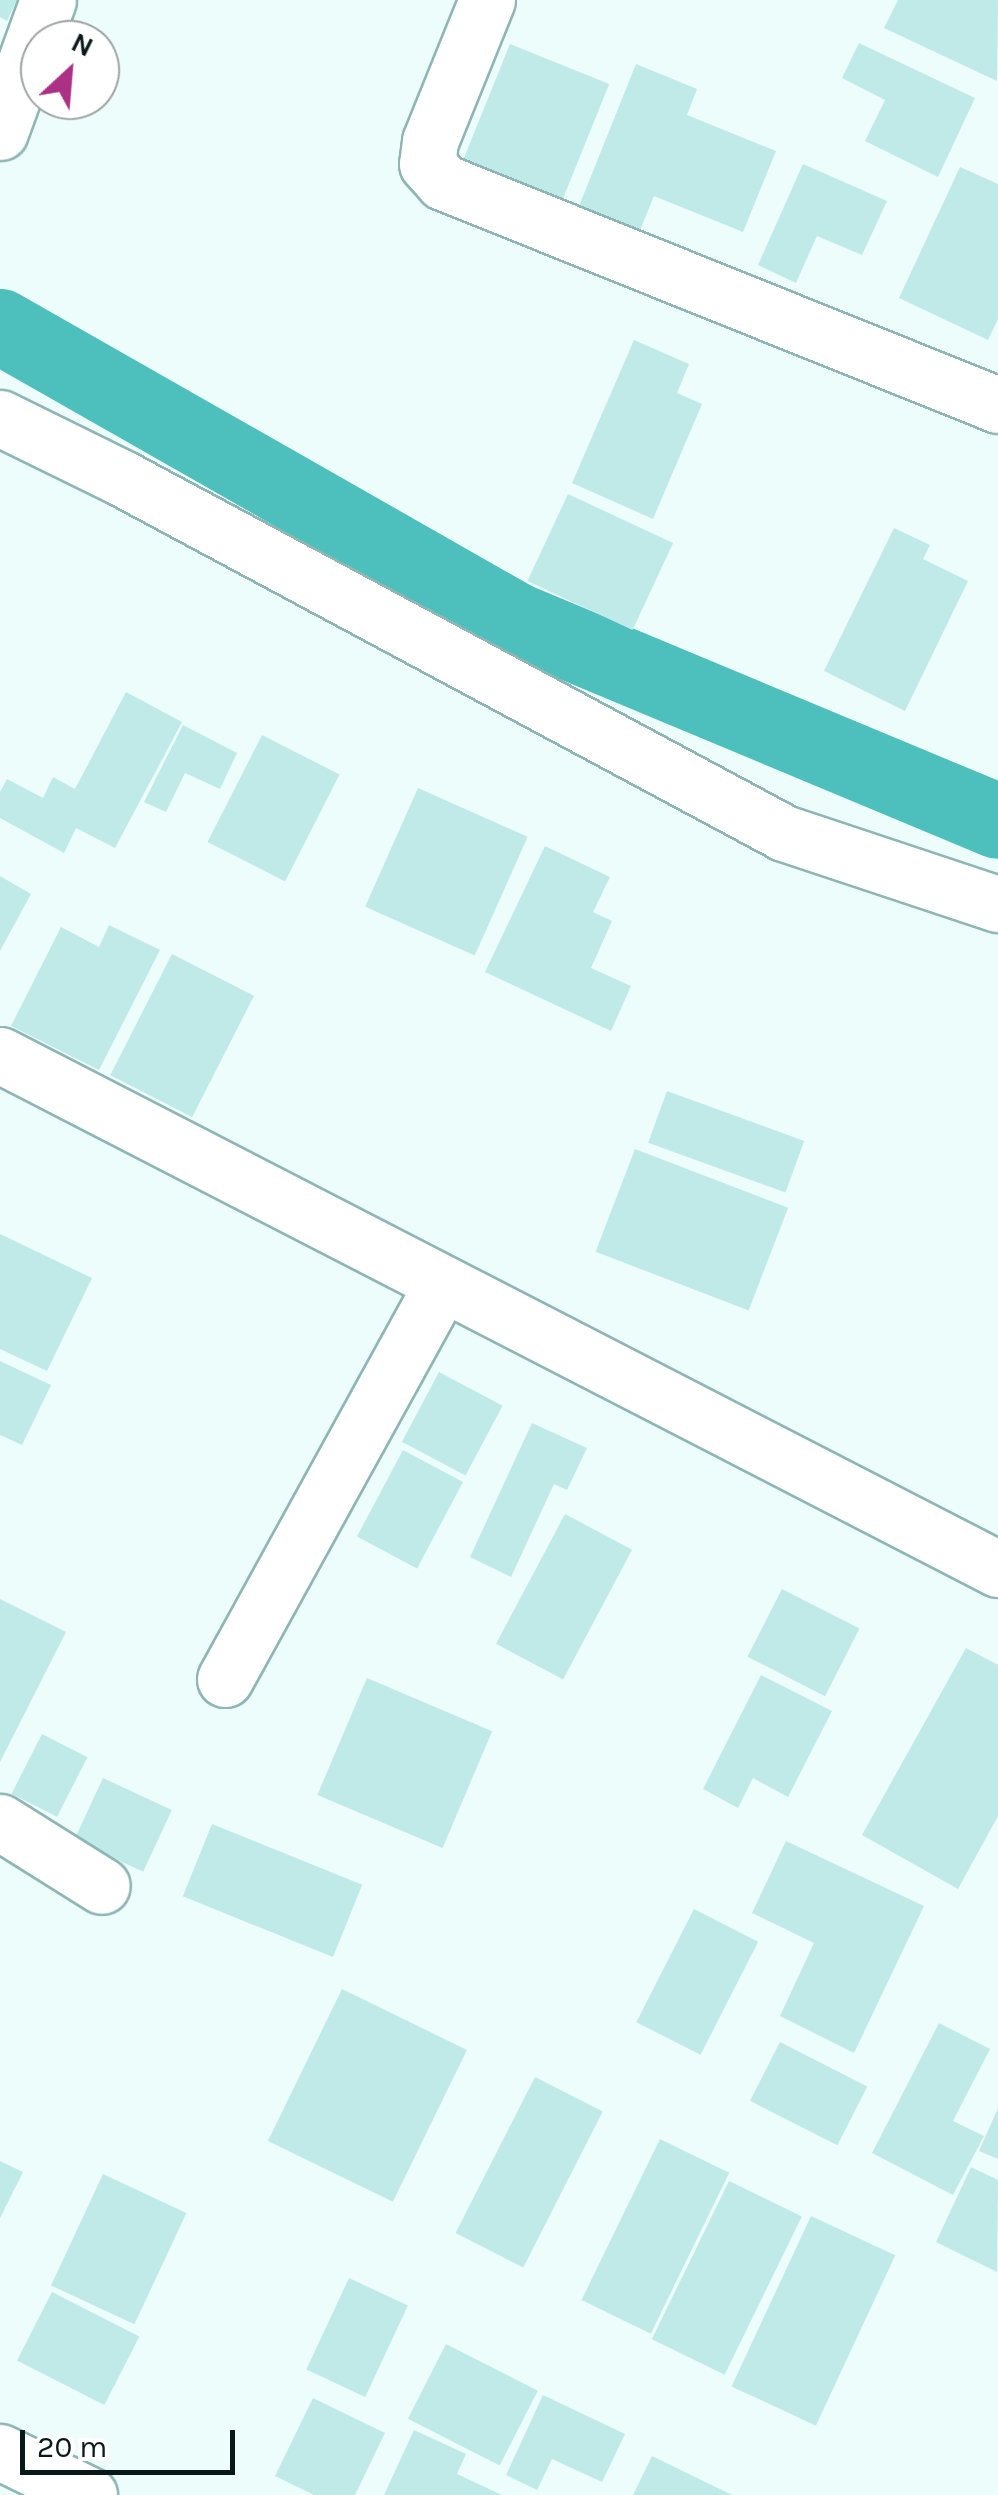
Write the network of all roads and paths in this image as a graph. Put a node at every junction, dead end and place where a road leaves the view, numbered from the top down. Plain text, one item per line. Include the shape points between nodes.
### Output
1 (48, 0) edge
2 (486, 0) edge
3 (0, 132) edge
4 (998, 404) edge
5 (0, 418) edge
6 (998, 904) edge
7 (0, 1055) edge
8 (441, 1286) junction
9 (998, 1569) edge
10 (225, 1680) dead end
11 (0, 1822) edge
12 (102, 1886) dead end
13 (0, 2452) edge
14 (89, 2495) edge

1 - 3 street
2 - 4 street via 430,141 427,164 443,182
5 - 6 street via 784,833
7 - 8 street
8 - 9 street
8 - 10 street
11 - 12 street
13 - 14 street

